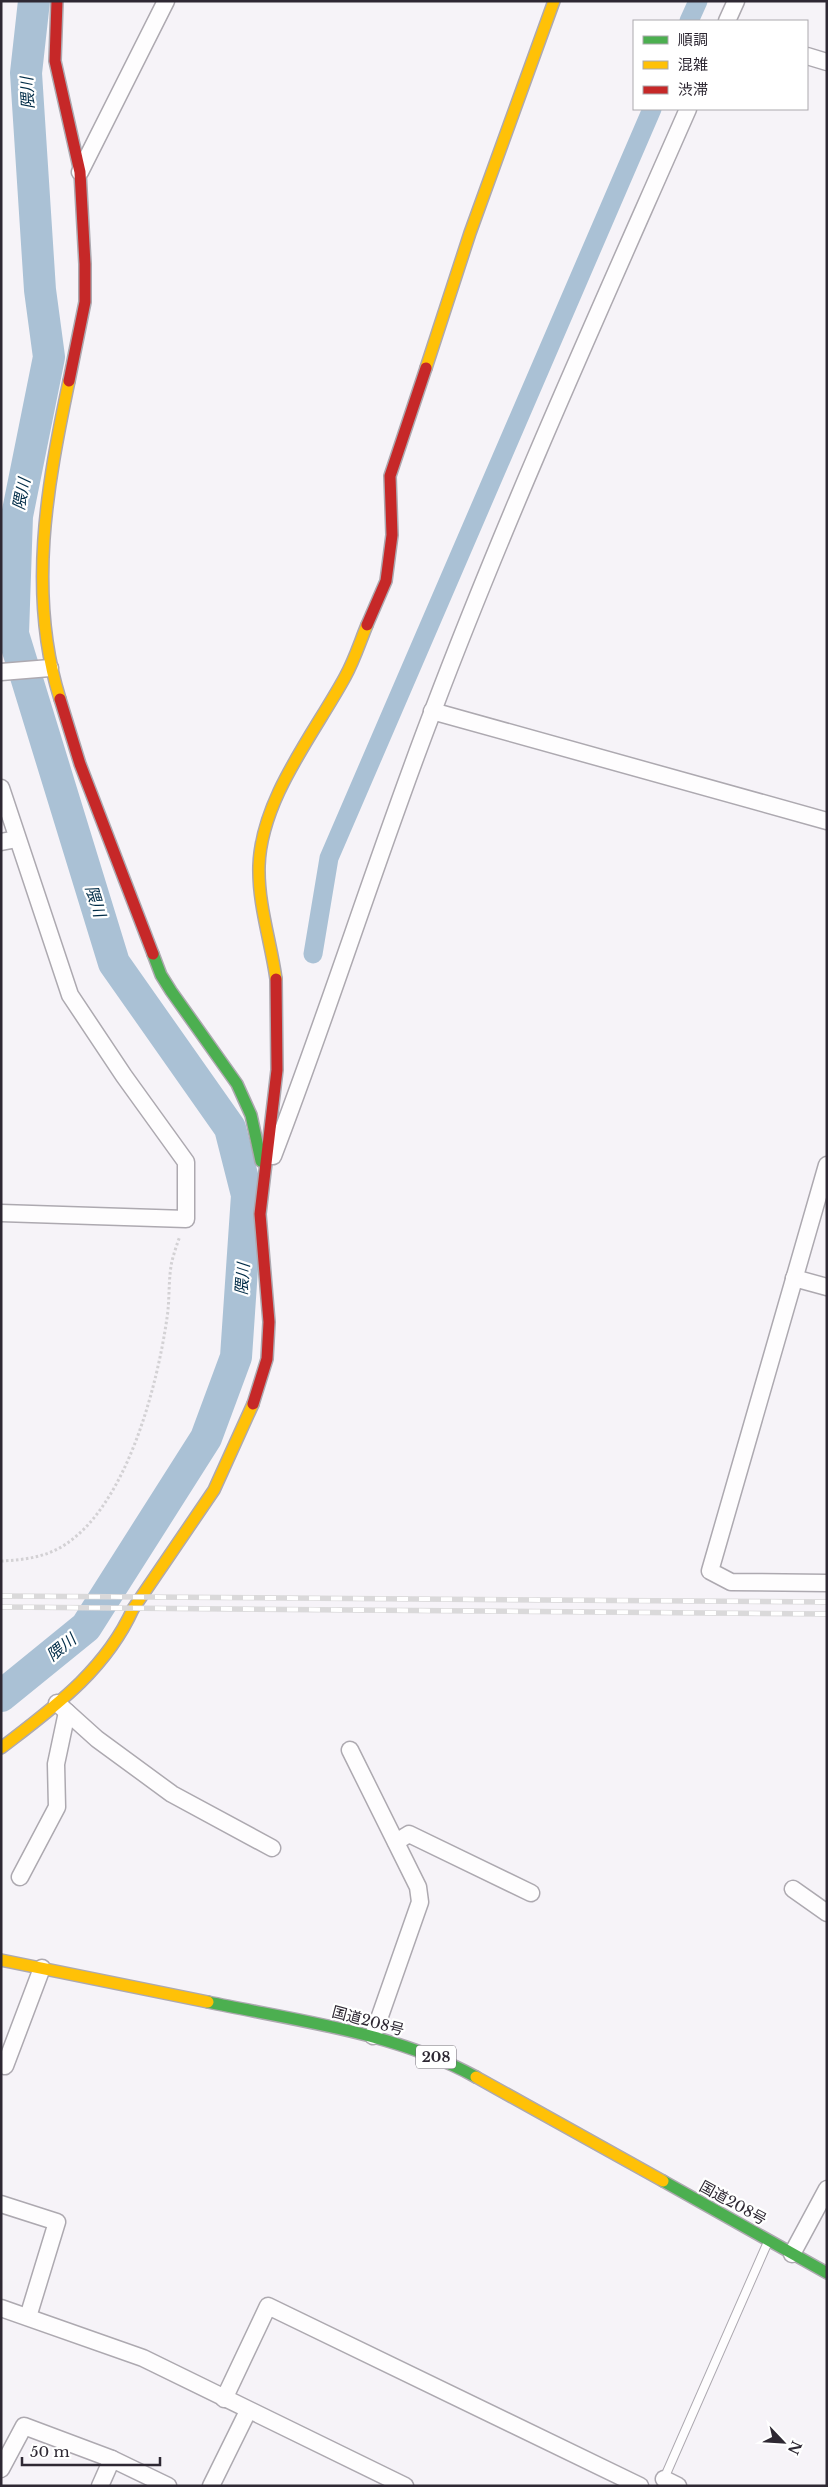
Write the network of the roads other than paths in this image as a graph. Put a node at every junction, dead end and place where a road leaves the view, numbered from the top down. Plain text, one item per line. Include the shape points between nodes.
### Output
1 (57, 1) edge
2 (166, 1) edge
3 (554, 1) edge
4 (736, 1) edge
5 (727, 20) edge
6 (808, 56) edge
7 (827, 62) edge
8 (688, 110) edge
9 (80, 172) junction
10 (43, 669) junction
11 (1, 672) edge
12 (432, 711) junction
13 (1, 788) edge
14 (827, 821) edge
15 (9, 840) edge
16 (827, 1165) edge
17 (264, 1176) junction
18 (1, 1213) edge
19 (794, 1278) junction
20 (827, 1287) edge
21 (827, 1583) edge
22 (62, 1707) junction
23 (1, 1748) edge
24 (350, 1750) dead end
25 (396, 1842) junction
26 (272, 1848) dead end
27 (20, 1878) dead end
28 (793, 1889) dead end
29 (531, 1893) dead end
30 (827, 1913) edge
31 (1, 1960) edge
32 (42, 1968) junction
33 (373, 2036) junction
34 (5, 2066) dead end
35 (827, 2189) edge
36 (1, 2204) edge
37 (769, 2240) junction
38 (792, 2254) junction
39 (827, 2273) edge
40 (1, 2308) edge
41 (28, 2317) junction
42 (224, 2399) junction
43 (248, 2411) junction
44 (112, 2459) junction
45 (1, 2469) edge
46 (668, 2484) edge
47 (100, 2486) edge
48 (168, 2486) edge
49 (211, 2486) edge
50 (405, 2486) edge
51 (640, 2486) edge

1 - 9 main road via 55,61
2 - 9 street
3 - 17 main road via 470,234 390,476 392,535 386,581 346,675 277,794 265,832 259,864 276,978 277,1070
4 - 5 street
6 - 7 street
8 - 12 street via 514,503
9 - 10 main road via 84,302 52,462 43,538
10 - 11 street
10 - 17 main road via 161,975 174,998 236,1080 248,1104
12 - 14 street
12 - 17 street via 312,1054
13 - 15 street
15 - 18 street via 70,995 186,1162 186,1219
16 - 19 street
17 - 22 main road via 260,1214 269,1322 267,1359 257,1395 214,1490 142,1596 119,1638
19 - 20 street
19 - 21 street via 710,1571 731,1582
22 - 23 main road
22 - 26 street via 97,1739 172,1794
22 - 27 street via 56,1764 57,1806
24 - 25 street
25 - 29 street via 409,1834
25 - 33 street via 418,1887 420,1902
28 - 30 street
31 - 32 main road, 国道208号 / 208
32 - 33 main road, 国道208号 / 208
32 - 34 street
33 - 37 main road, 国道208号 / 208 via 447,2061
35 - 38 street
36 - 41 street via 56,2222
37 - 38 main road, 国道208号 / 208
37 - 46 lane
38 - 39 main road, 国道208号 / 208
40 - 41 street
41 - 42 street via 143,2358
42 - 43 street
42 - 51 street via 268,2306
43 - 49 street
43 - 50 street
44 - 45 street via 24,2426
44 - 47 street
44 - 48 street

